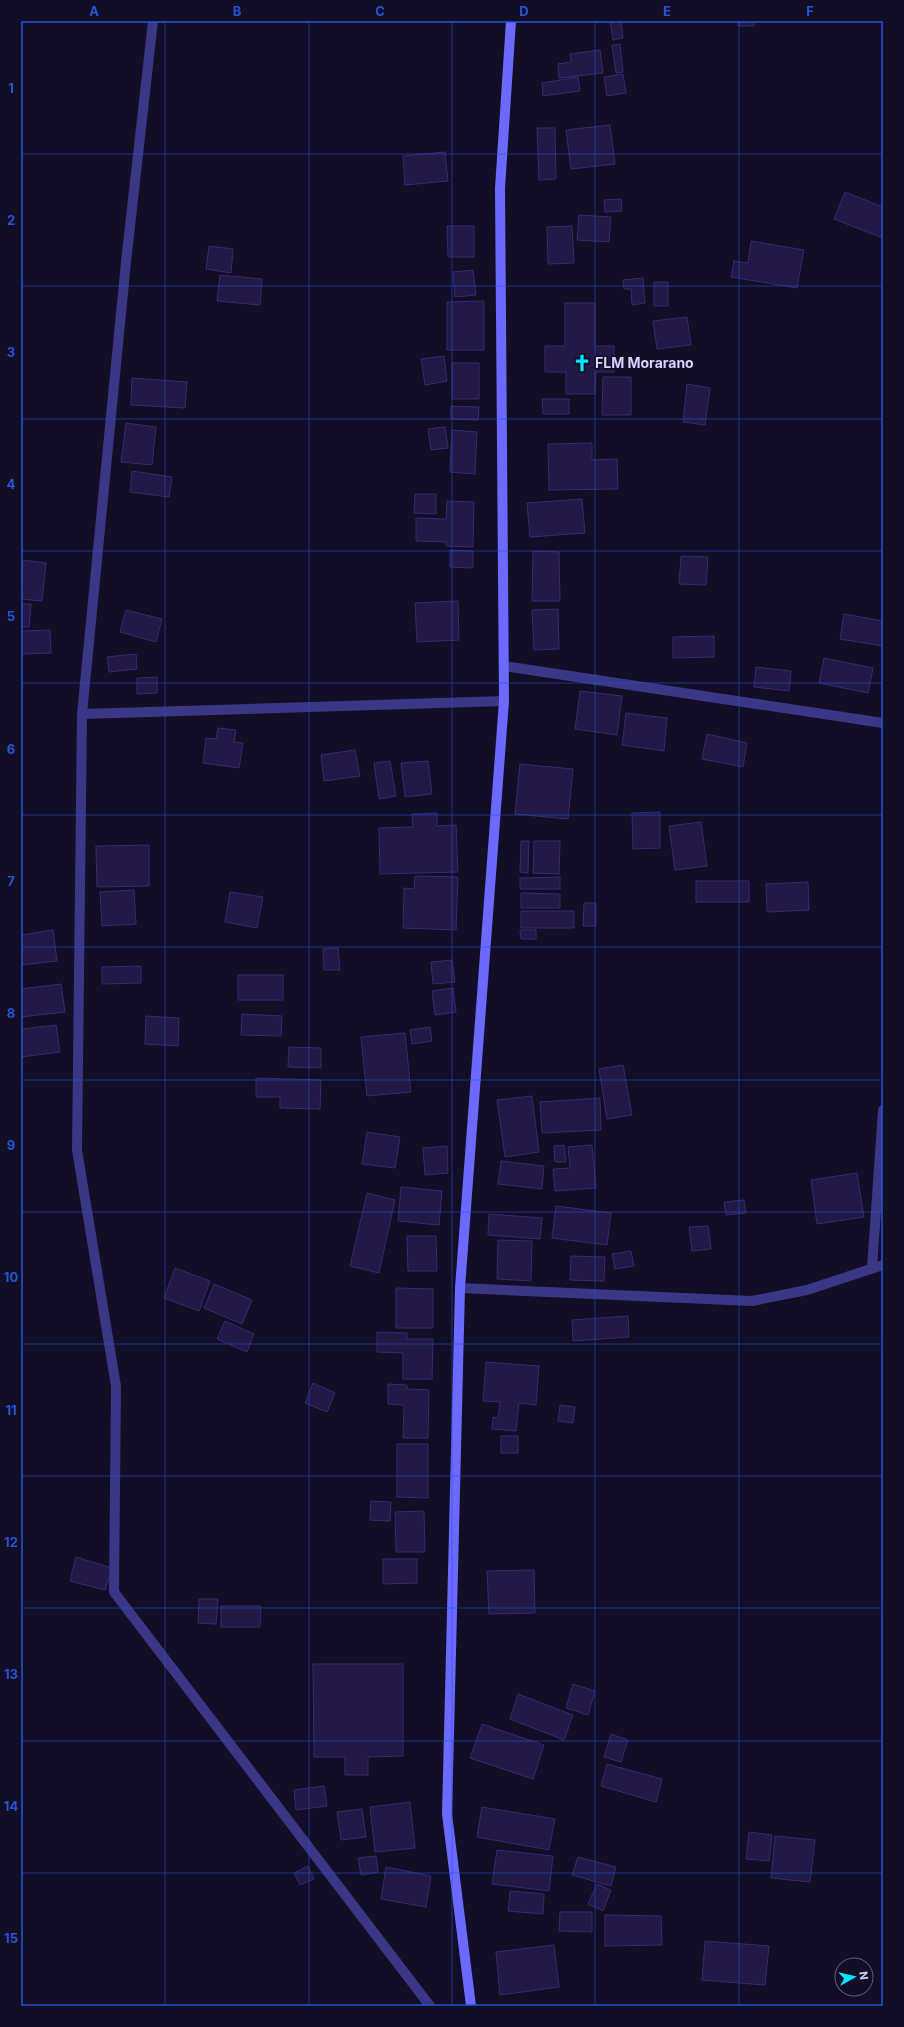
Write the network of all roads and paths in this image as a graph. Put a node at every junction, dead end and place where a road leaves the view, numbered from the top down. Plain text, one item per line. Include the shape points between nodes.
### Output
1 (153, 21) edge
2 (512, 21) edge
3 (504, 666) junction
4 (504, 701) junction
5 (82, 714) junction
6 (883, 723) edge
7 (883, 1110) edge
8 (883, 1265) edge
9 (872, 1268) junction
10 (460, 1288) junction
11 (430, 2006) edge
12 (471, 2006) edge

1 - 5 street via 126,262
2 - 3 street via 500,188
3 - 4 street
3 - 6 street
4 - 5 street
4 - 10 street
5 - 11 street via 77,1150 116,1386 114,1592
7 - 9 street
8 - 9 street
9 - 10 street via 806,1290 752,1301
10 - 12 street via 447,1814

